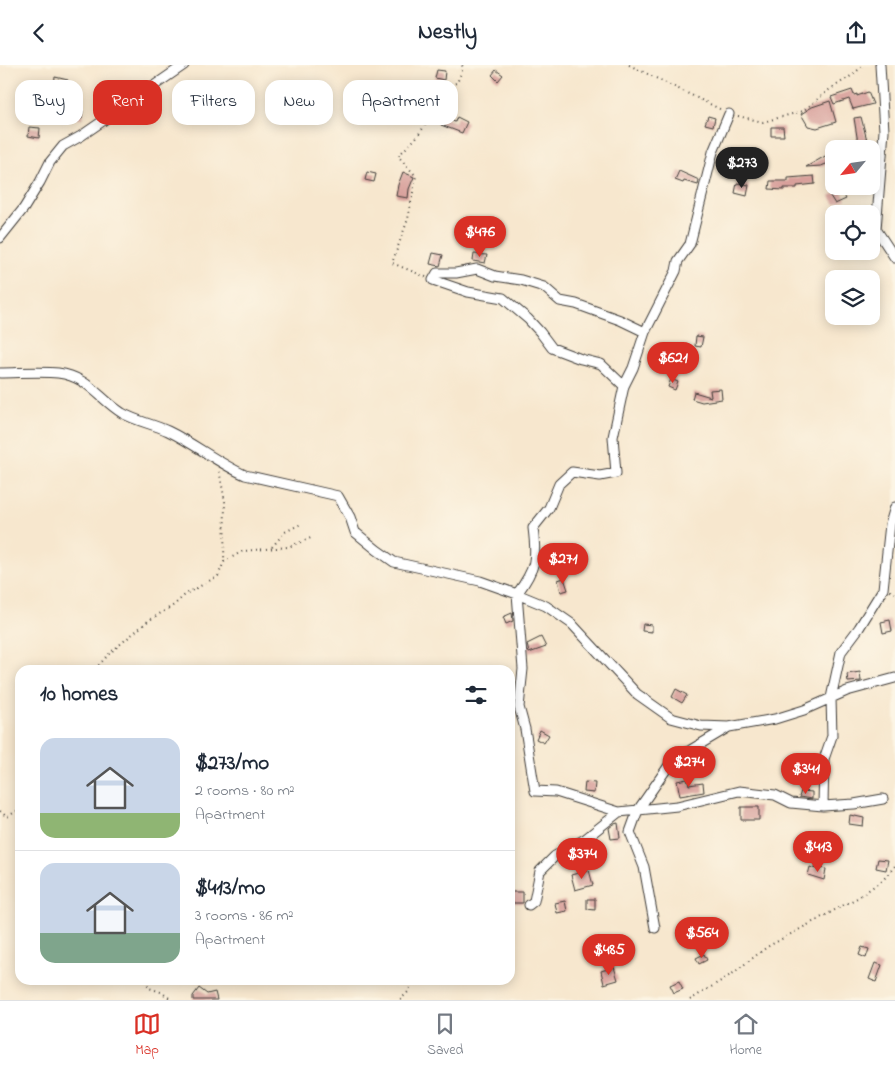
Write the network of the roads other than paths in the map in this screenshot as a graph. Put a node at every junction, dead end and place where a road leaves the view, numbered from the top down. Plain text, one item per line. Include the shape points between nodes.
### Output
1 (184, 65) edge
2 (880, 65) edge
3 (729, 114) road end
4 (0, 238) edge
5 (895, 258) edge
6 (645, 333) junction
7 (0, 373) edge
8 (624, 386) junction
9 (895, 507) edge
10 (517, 594) junction
11 (895, 678) edge
12 (831, 698) junction
13 (729, 727) junction
14 (883, 799) dead end
15 (823, 805) junction
16 (638, 810) junction
17 (619, 812) junction
18 (529, 905) dead end
19 (655, 928) dead end

1 - 4 street via 63,146 50,161 24,208
2 - 5 street via 884,131 876,229
3 - 6 street via 713,152 690,243 678,261
6 - 8 street
6 - 8 street via 576,304 560,301 544,287 521,280 494,276 477,269 437,273 433,280 468,292 502,298 528,319 552,348 602,364
7 - 10 street via 58,373 83,381 120,411 170,431 245,475 338,496 355,532 394,562 480,581
8 - 10 street via 613,437 616,473 600,477 572,472 559,485 549,508 533,528 534,567
9 - 12 street via 882,589 841,652
10 - 13 street via 546,606 572,624 637,694 671,718 701,726
10 - 17 street via 523,669 519,707 526,729 535,791 556,793
11 - 12 street
12 - 13 street via 775,719
12 - 15 street via 832,736 824,759
13 - 16 street via 672,761
14 - 15 street
15 - 16 street via 791,803 775,795 739,791 676,807
16 - 17 street
16 - 19 street via 630,832 644,867
17 - 18 street via 540,871 534,901

